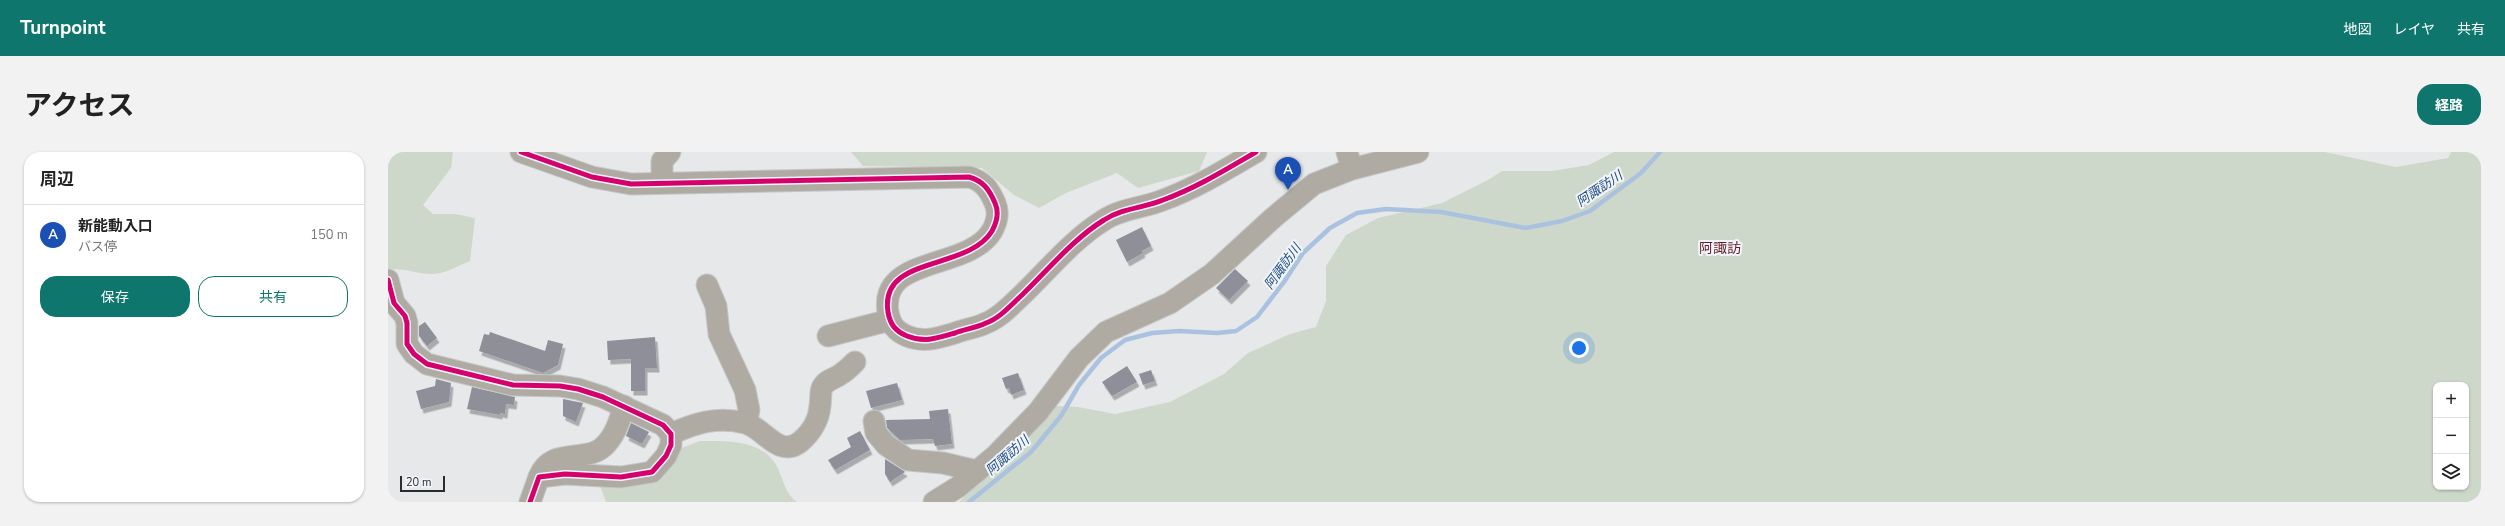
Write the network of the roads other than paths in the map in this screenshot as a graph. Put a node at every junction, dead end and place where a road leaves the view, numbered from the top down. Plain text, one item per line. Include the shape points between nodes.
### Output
1 (520, 152) edge
2 (670, 152) edge
3 (1256, 152) edge
4 (1418, 152) edge
5 (1350, 161) edge
6 (662, 182) junction
7 (388, 280) edge
8 (707, 285) dead end
9 (391, 305) edge
10 (890, 320) junction
11 (828, 336) dead end
12 (855, 362) dead end
13 (624, 406) junction
14 (874, 421) dead end
15 (746, 423) junction
16 (671, 434) junction
17 (977, 471) junction
18 (539, 477) junction
19 (530, 502) edge
20 (934, 502) edge

1 - 6 street via 612,182
2 - 6 street via 662,161
3 - 10 street via 1188,191 1105,219 1086,233 1006,310 987,323 922,341 896,330
4 - 5 street
5 - 17 street via 1314,184 1272,218 1212,274 1170,303 1106,332 1079,358 1038,412
6 - 10 street via 968,177 980,180 997,206 997,218 987,239 965,253 908,272 895,280 888,292
7 - 9 street
8 - 15 street via 716,306 719,334 746,390 749,410
9 - 13 street via 405,316 407,344 414,354 427,364 513,385 578,389
10 - 11 street
12 - 15 street via 841,375 829,379 822,388 815,425 799,444 782,447
13 - 16 street via 663,424
13 - 18 street via 607,444 597,451 555,460 543,466
14 - 17 street via 876,434 908,460 943,463
15 - 16 street via 715,420 696,423
16 - 18 street via 671,445 666,456 652,472 621,477 565,474
17 - 20 street
18 - 19 street

